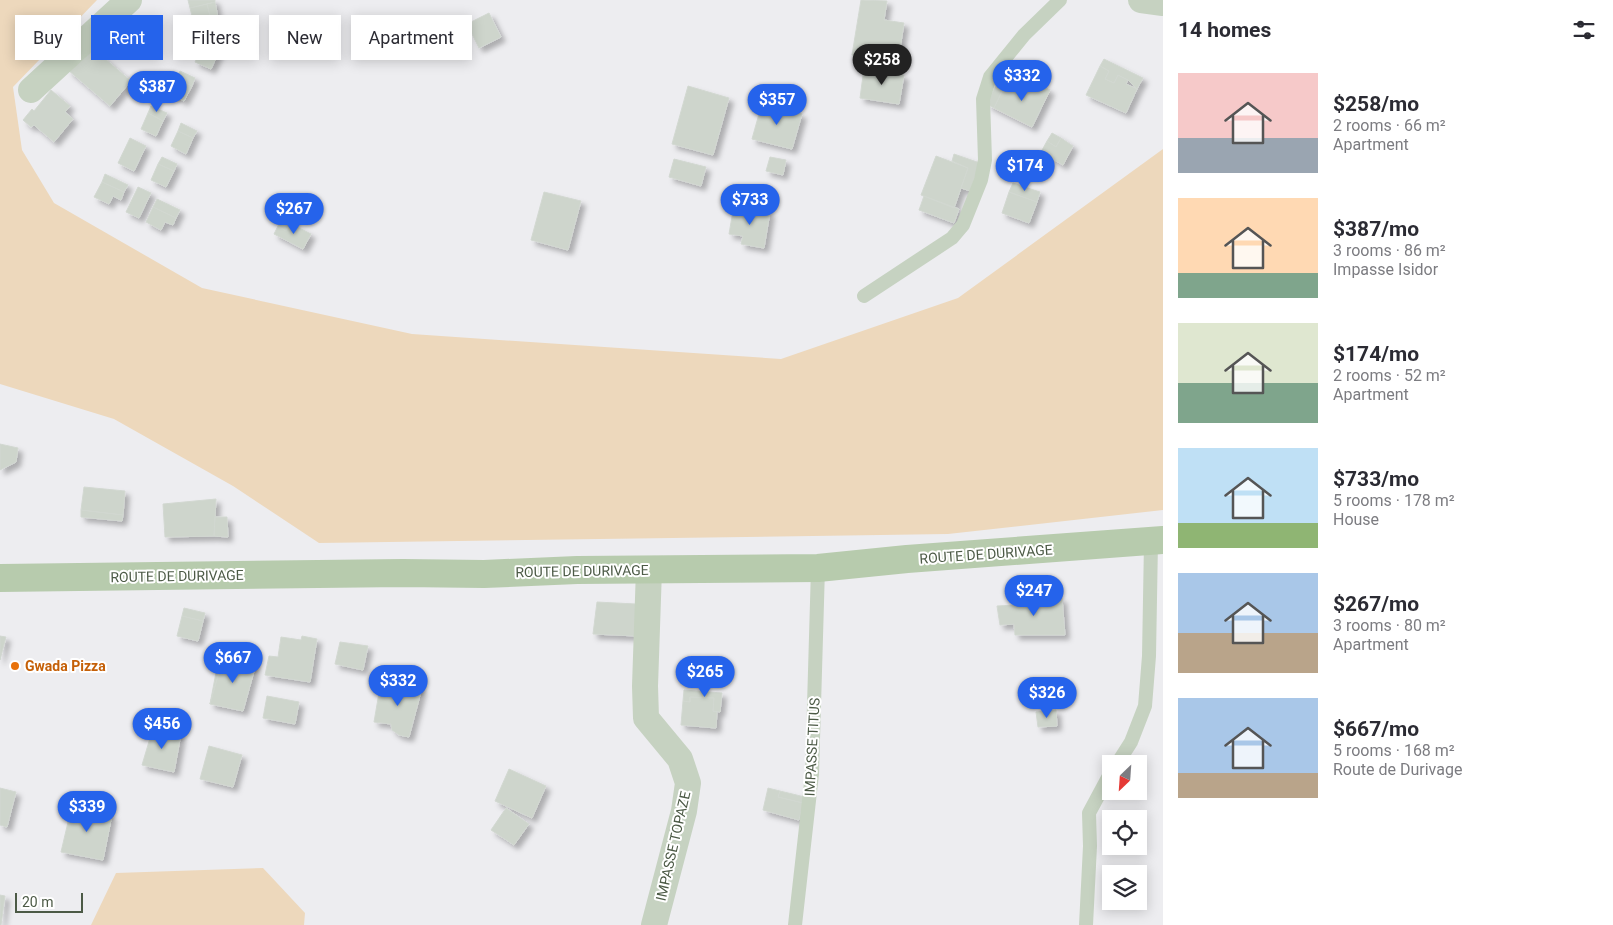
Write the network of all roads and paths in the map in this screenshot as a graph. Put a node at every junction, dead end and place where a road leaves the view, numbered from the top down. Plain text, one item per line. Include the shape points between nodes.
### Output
1 (129, 0) edge
2 (1060, 0) edge
3 (1141, 0) edge
4 (1163, 3) edge
5 (31, 90) dead end
6 (864, 296) dead end
7 (1157, 541) edge
8 (818, 568) junction
9 (649, 569) junction
10 (0, 578) edge
11 (1123, 755) edge
12 (1102, 789) edge
13 (654, 925) edge
14 (795, 925) edge
15 (1086, 925) edge

1 - 5 street
2 - 6 lane via 1024,35 990,77 983,99 985,160 981,180 963,225 952,238
3 - 4 street
7 - 8 main road, ROUTE DE DURIVAGE
7 - 11 lane via 1146,706
8 - 9 main road, ROUTE DE DURIVAGE
8 - 14 lane, IMPASSE TITUS via 812,774
9 - 10 main road, ROUTE DE DURIVAGE via 484,574
9 - 13 street, IMPASSE TOPAZE via 646,718 680,759 688,783 684,811
12 - 15 lane via 1089,813

